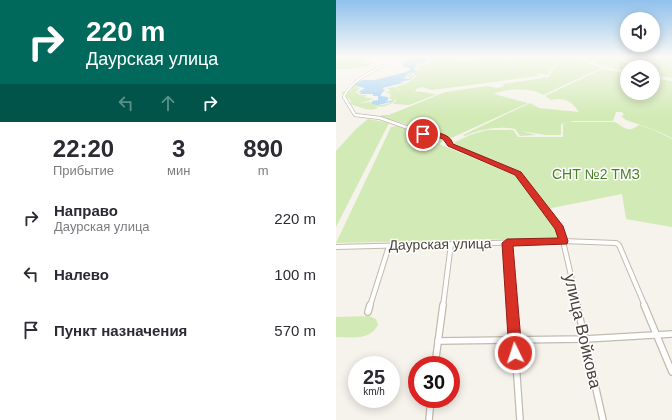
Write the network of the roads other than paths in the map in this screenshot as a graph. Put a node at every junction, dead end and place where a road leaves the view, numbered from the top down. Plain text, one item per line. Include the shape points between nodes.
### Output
1 (361, 77) edge
2 (563, 241) junction
3 (507, 243) junction
4 (451, 244) junction
5 (389, 246) junction
6 (336, 247) edge
7 (368, 312) dead end
8 (672, 334) edge
9 (657, 335) junction
10 (585, 339) junction
11 (514, 340) junction
12 (438, 341) junction
13 (436, 356) edge
14 (672, 372) edge
15 (430, 408) edge
16 (429, 420) edge
17 (520, 420) edge
18 (604, 420) edge

1 - 2 street, улица Войкова via 349,87 344,96 354,114 380,118 423,134 448,138 450,145 518,173 560,228
2 - 3 street, Даурская улица
2 - 9 street, Даурская улица via 619,245
2 - 10 street, улица Войкова
3 - 4 street, Даурская улица
3 - 11 street
4 - 5 street, Даурская улица
4 - 12 street
5 - 6 street, Даурская улица
5 - 7 street
8 - 9 street
9 - 10 street
9 - 14 street
10 - 11 street
10 - 18 street, улица Войкова
11 - 12 street
11 - 17 street
12 - 13 street
15 - 16 street

